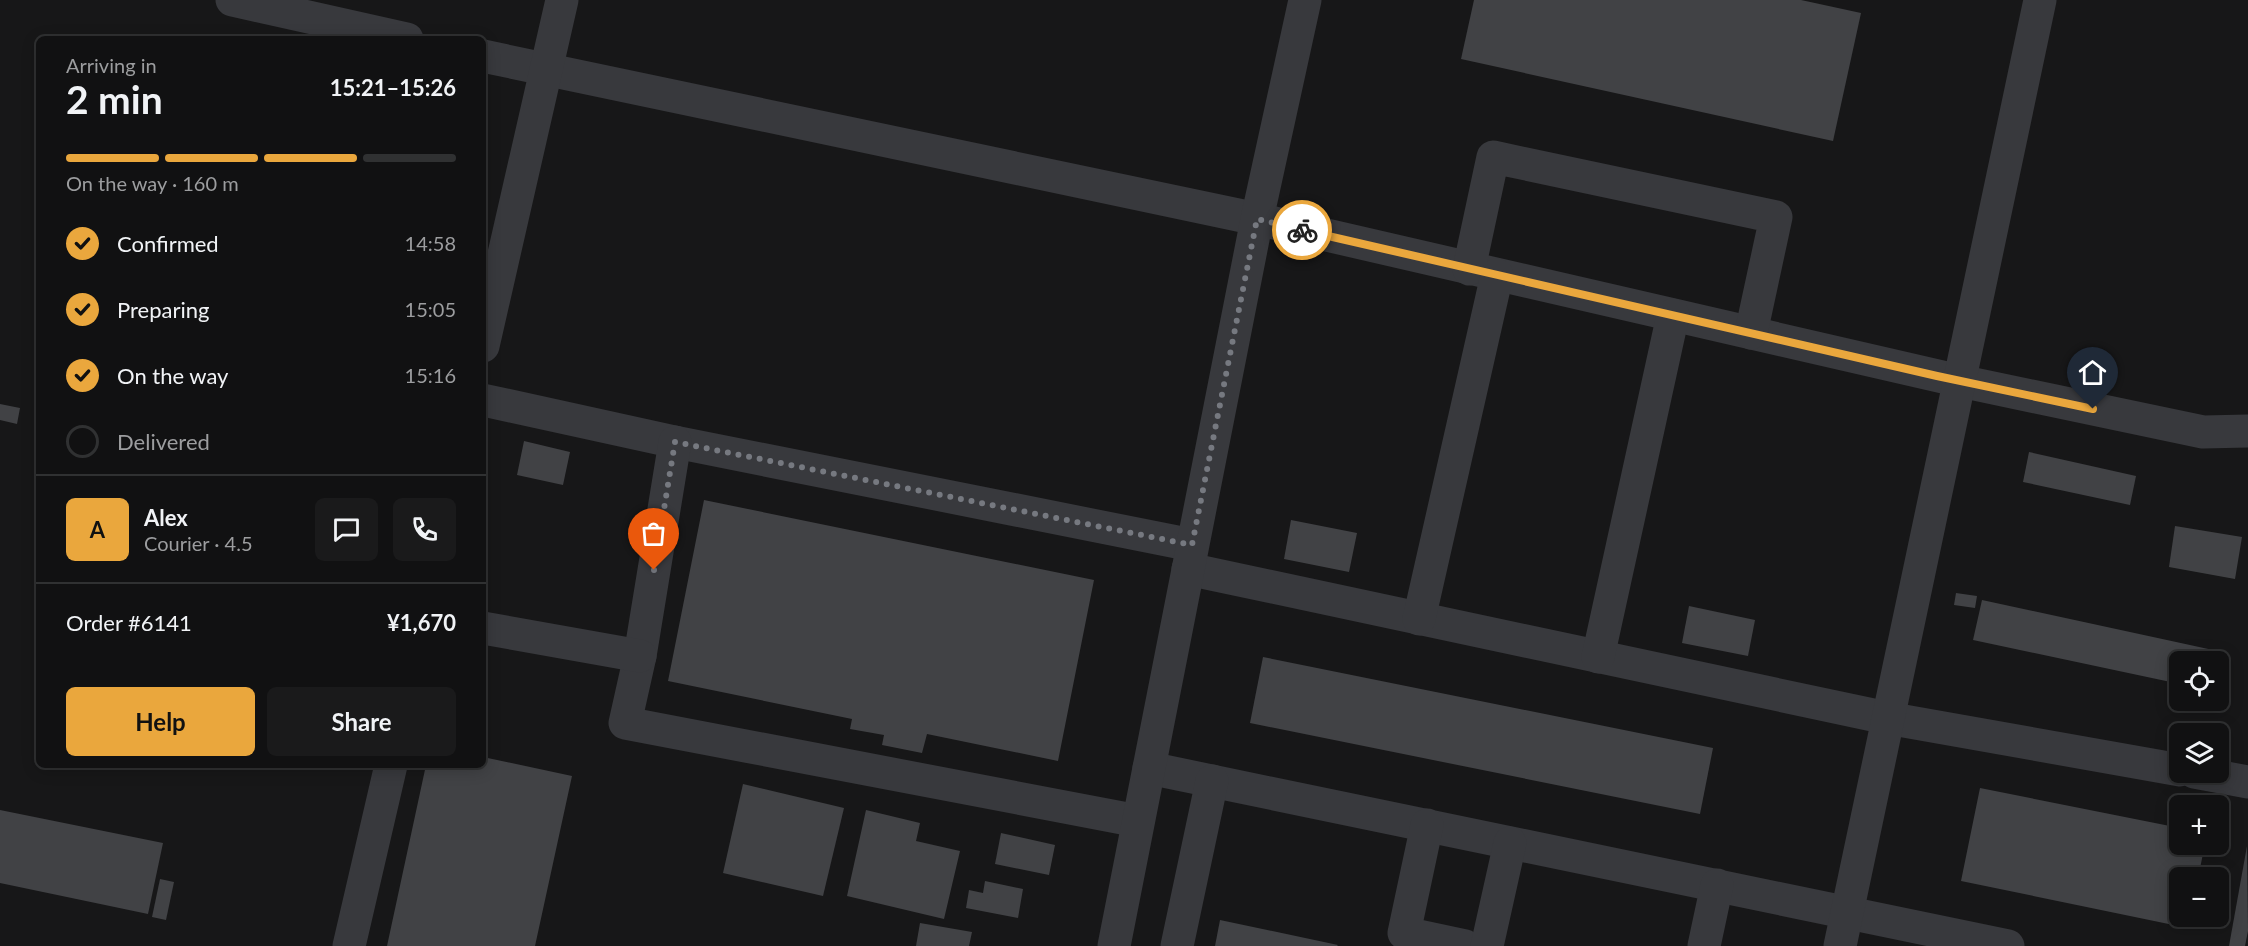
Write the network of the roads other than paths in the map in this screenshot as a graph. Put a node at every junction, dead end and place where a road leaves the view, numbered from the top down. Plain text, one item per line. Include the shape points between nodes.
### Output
1 (232, 0) edge
2 (562, 0) edge
3 (1305, 0) edge
4 (2040, 0) edge
5 (394, 36) edge
6 (486, 57) edge
7 (547, 70) junction
8 (1257, 219) junction
9 (1483, 272) junction
10 (1673, 315) junction
11 (486, 333) edge
12 (1751, 333) junction
13 (1960, 381) junction
14 (486, 401) edge
15 (2248, 431) edge
16 (675, 442) junction
17 (1190, 557) junction
18 (1419, 619) junction
19 (486, 629) edge
20 (640, 656) junction
21 (1598, 657) junction
22 (1887, 718) junction
23 (390, 768) edge
24 (1149, 768) junction
25 (2169, 768) edge
26 (2229, 778) edge
27 (1212, 781) junction
28 (2248, 782) edge
29 (1138, 821) junction
30 (1427, 825) junction
31 (1510, 843) junction
32 (1717, 885) junction
33 (1847, 912) junction
34 (349, 946) edge
35 (1114, 946) edge
36 (1177, 946) edge
37 (1465, 946) edge
38 (1487, 946) edge
39 (1704, 946) edge
40 (1840, 946) edge
41 (2008, 946) edge

1 - 5 street
2 - 7 street
3 - 8 street
4 - 13 street
6 - 7 street
7 - 8 street
7 - 11 street
8 - 9 street
8 - 17 street
9 - 10 street
9 - 12 street via 1493,157 1776,217
9 - 18 street
10 - 12 street
10 - 21 street
12 - 13 street
13 - 15 street via 2203,432
13 - 22 street
14 - 16 street
16 - 17 street
16 - 20 street
17 - 18 street
17 - 24 street
18 - 21 street
19 - 20 street
20 - 29 street via 625,723
21 - 22 street
22 - 25 street
22 - 33 street
23 - 34 street
24 - 27 street
24 - 29 street
26 - 28 street
27 - 30 street
27 - 36 street
29 - 35 street
30 - 31 street
30 - 37 street via 1404,933
31 - 32 street
31 - 38 street
32 - 33 street
32 - 39 street
33 - 40 street
33 - 41 street

